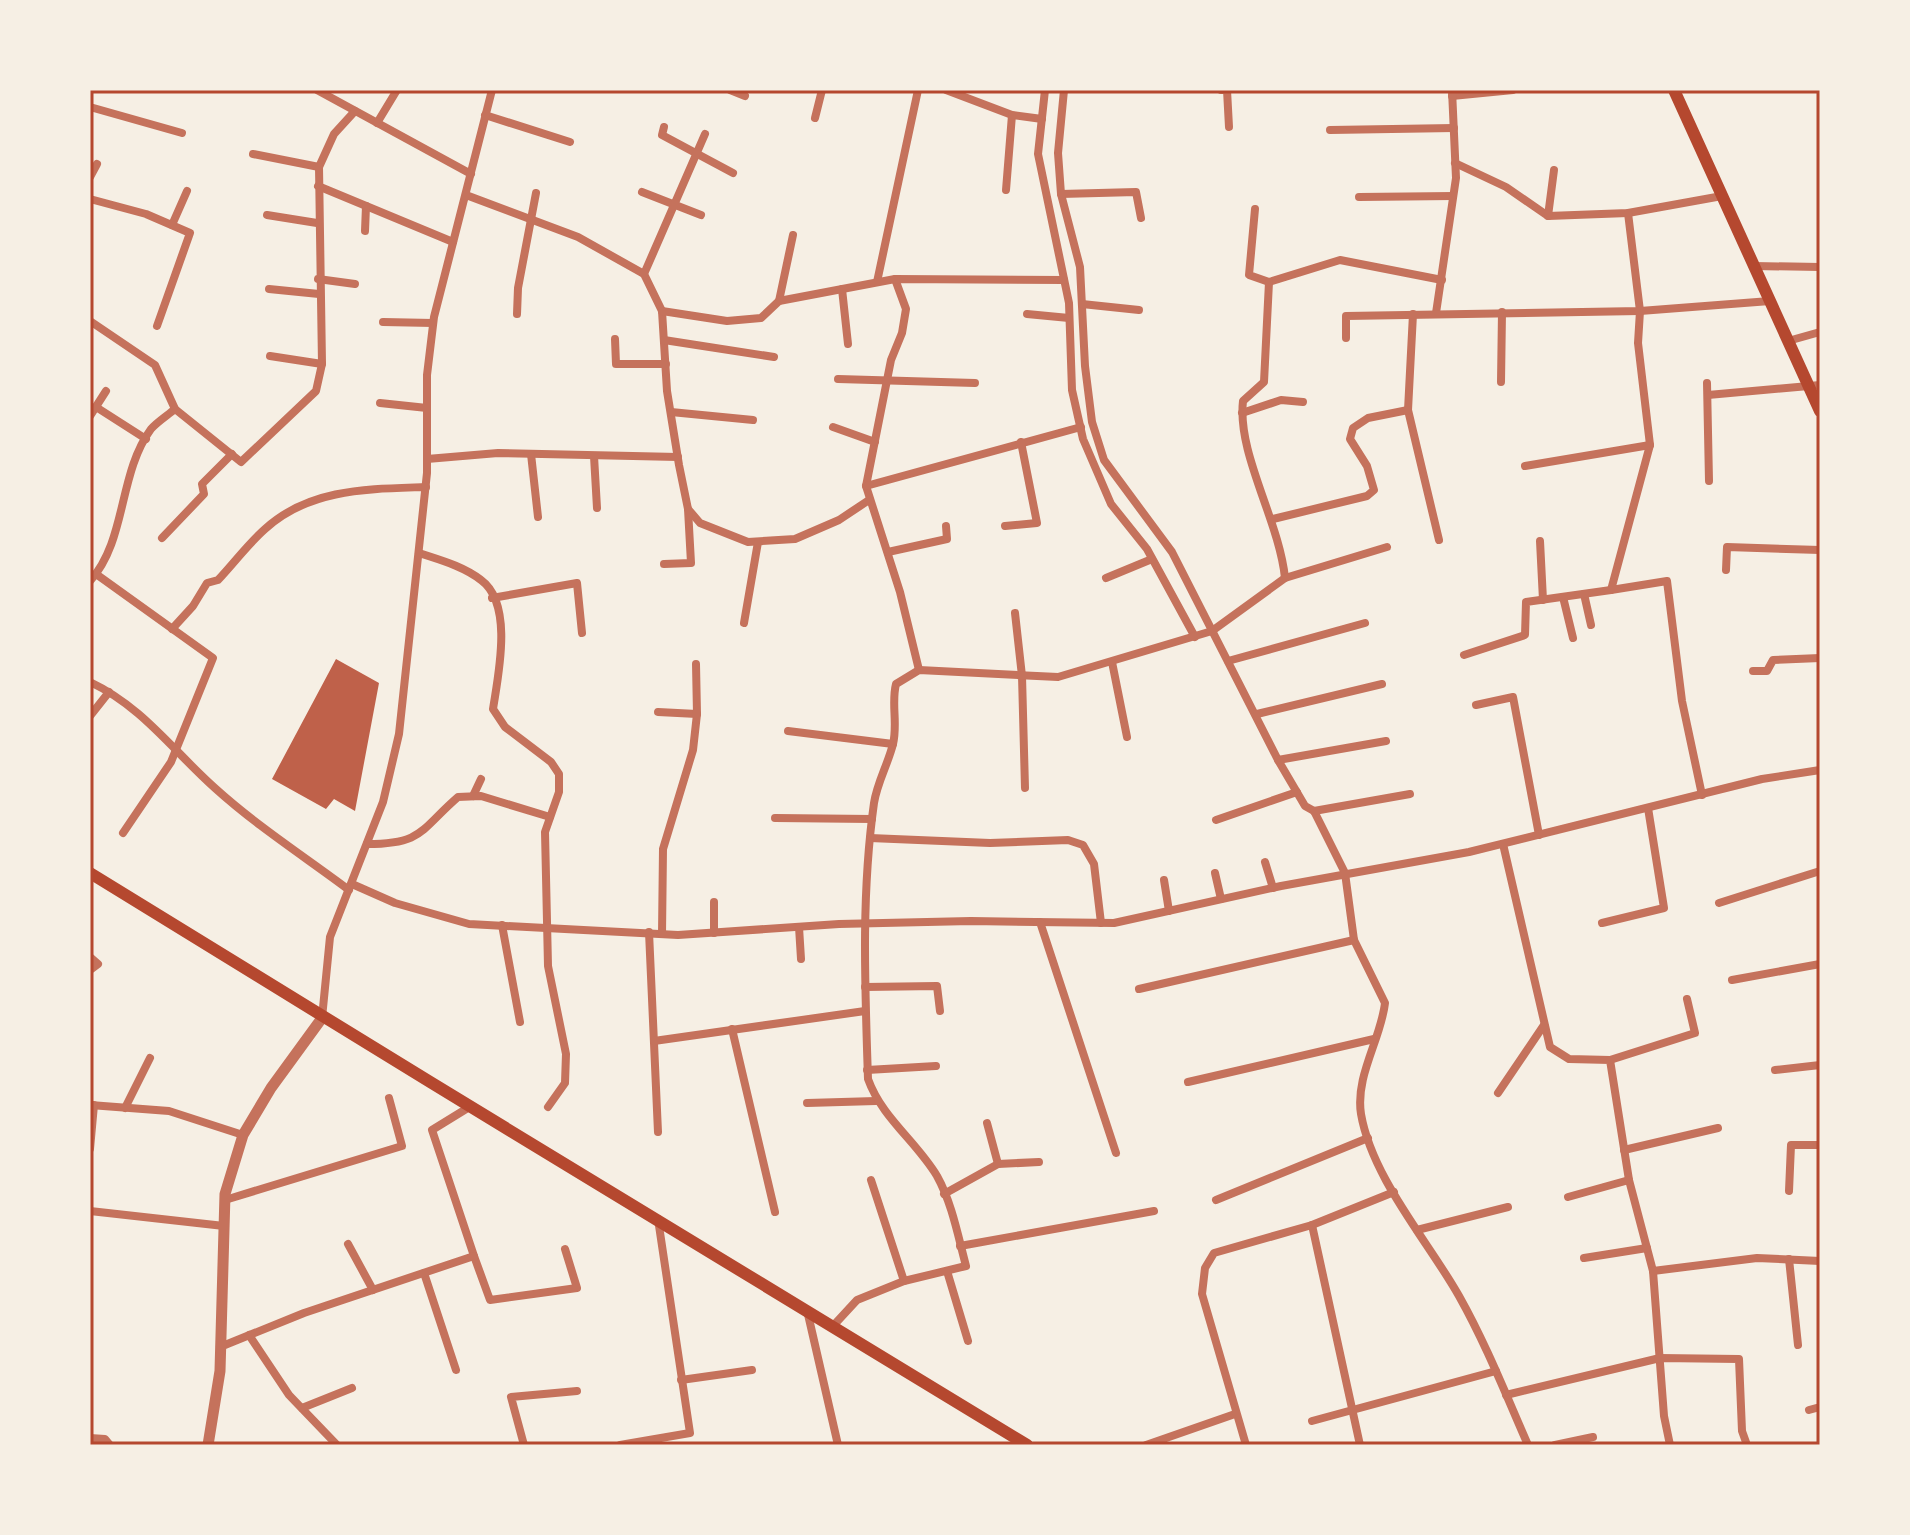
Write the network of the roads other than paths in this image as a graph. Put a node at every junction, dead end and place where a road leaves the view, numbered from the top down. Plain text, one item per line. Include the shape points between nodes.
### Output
1 (317, 90) edge
2 (397, 90) edge
3 (492, 90) edge
4 (730, 90) edge
5 (822, 90) edge
6 (918, 90) edge
7 (946, 90) edge
8 (1045, 90) edge
9 (1064, 90) edge
10 (1221, 90) edge
11 (1513, 90) edge
12 (1674, 90) edge
13 (1452, 93) edge
14 (745, 96) dead end
15 (90, 107) edge
16 (355, 111) junction
17 (485, 115) junction
18 (1012, 115) junction
19 (815, 118) dead end
20 (1042, 119) junction
21 (377, 123) junction
22 (664, 127) dead end
23 (1229, 127) dead end
24 (1454, 128) junction
25 (1330, 130) dead end
26 (182, 133) dead end
27 (705, 134) dead end
28 (570, 142) dead end
29 (253, 154) dead end
30 (696, 154) junction
31 (1455, 163) junction
32 (97, 164) dead end
33 (319, 167) junction
34 (1554, 170) dead end
35 (733, 173) dead end
36 (471, 174) junction
37 (90, 177) edge
38 (318, 186) junction
39 (1006, 190) dead end
40 (187, 191) dead end
41 (642, 192) dead end
42 (536, 193) dead end
43 (1061, 194) junction
44 (466, 195) junction
45 (1453, 196) junction
46 (1722, 196) junction
47 (1359, 197) dead end
48 (92, 203) edge
49 (675, 205) junction
50 (366, 206) junction
51 (1255, 209) dead end
52 (1628, 213) junction
53 (267, 215) dead end
54 (701, 215) dead end
55 (1548, 216) junction
56 (533, 218) junction
57 (1141, 218) dead end
58 (317, 223) junction
59 (172, 225) junction
60 (365, 231) dead end
61 (793, 235) dead end
62 (453, 242) junction
63 (1754, 266) junction
64 (1820, 267) edge
65 (644, 274) junction
66 (318, 279) junction
67 (895, 279) junction
68 (1064, 280) junction
69 (1442, 280) junction
70 (877, 282) junction
71 (1269, 282) junction
72 (355, 284) dead end
73 (269, 289) dead end
74 (842, 289) junction
75 (319, 294) junction
76 (779, 301) junction
77 (1770, 301) junction
78 (1082, 304) junction
79 (1139, 310) dead end
80 (662, 311) junction
81 (1640, 311) junction
82 (1502, 312) junction
83 (1436, 313) junction
84 (517, 314) dead end
85 (1027, 314) dead end
86 (1413, 314) junction
87 (1069, 318) junction
88 (90, 321) edge
89 (383, 322) dead end
90 (433, 323) junction
91 (157, 326) dead end
92 (1820, 332) edge
93 (1346, 338) dead end
94 (615, 339) dead end
95 (664, 340) junction
96 (1788, 341) junction
97 (848, 344) dead end
98 (270, 356) dead end
99 (774, 357) dead end
100 (322, 364) junction
101 (666, 364) junction
102 (838, 379) dead end
103 (888, 381) junction
104 (1501, 382) dead end
105 (975, 383) dead end
106 (1707, 383) dead end
107 (1815, 386) edge
108 (106, 391) dead end
109 (1708, 395) junction
110 (1303, 402) dead end
111 (380, 403) dead end
112 (96, 407) junction
113 (427, 408) junction
114 (175, 409) junction
115 (1408, 410) junction
116 (1820, 411) edge
117 (671, 412) junction
118 (1242, 413) junction
119 (90, 416) edge
120 (753, 420) dead end
121 (833, 427) dead end
122 (1081, 427) junction
123 (146, 439) junction
124 (875, 442) junction
125 (1021, 442) junction
126 (1650, 445) junction
127 (232, 454) junction
128 (531, 454) junction
129 (594, 456) junction
130 (678, 457) junction
131 (427, 459) junction
132 (1525, 466) dead end
133 (1709, 481) dead end
134 (866, 486) junction
135 (426, 487) junction
136 (869, 500) junction
137 (597, 508) dead end
138 (688, 509) junction
139 (538, 517) dead end
140 (1273, 519) junction
141 (946, 526) dead end
142 (1005, 526) dead end
143 (162, 538) dead end
144 (1439, 540) dead end
145 (1540, 541) dead end
146 (758, 542) junction
147 (1387, 547) dead end
148 (1820, 550) edge
149 (888, 552) junction
150 (419, 553) junction
151 (1152, 559) junction
152 (664, 564) dead end
153 (1726, 570) dead end
154 (93, 577) edge
155 (1106, 578) dead end
156 (1285, 578) junction
157 (1611, 590) junction
158 (1584, 594) junction
159 (1563, 597) junction
160 (492, 598) junction
161 (1543, 600) junction
162 (1015, 613) dead end
163 (744, 623) dead end
164 (1365, 623) dead end
165 (1591, 625) dead end
166 (172, 629) junction
167 (1212, 631) junction
168 (582, 633) dead end
169 (1195, 637) junction
170 (1573, 638) dead end
171 (1464, 655) dead end
172 (1820, 658) edge
173 (1228, 661) junction
174 (1112, 662) junction
175 (696, 664) dead end
176 (919, 670) junction
177 (1753, 671) dead end
178 (1022, 676) junction
179 (90, 682) edge
180 (1382, 684) dead end
181 (109, 692) junction
182 (1476, 705) dead end
183 (658, 712) dead end
184 (697, 714) junction
185 (1257, 714) junction
186 (90, 716) edge
187 (788, 731) dead end
188 (1127, 737) dead end
189 (1386, 741) dead end
190 (893, 744) junction
191 (176, 752) junction
192 (1278, 760) junction
193 (1820, 770) edge
194 (481, 779) dead end
195 (1025, 788) dead end
196 (1297, 792) junction
197 (1410, 794) dead end
198 (1702, 795) junction
199 (473, 796) junction
200 (1648, 808) junction
201 (1314, 811) junction
202 (550, 817) junction
203 (775, 818) dead end
204 (872, 819) junction
205 (1216, 820) dead end
206 (123, 833) dead end
207 (1539, 835) junction
208 (870, 838) junction
209 (367, 844) junction
210 (1503, 844) junction
211 (1265, 862) dead end
212 (1820, 871) edge
213 (1215, 873) dead end
214 (1345, 873) junction
215 (92, 878) edge
216 (1164, 880) dead end
217 (350, 887) junction
218 (1273, 888) junction
219 (1221, 899) junction
220 (714, 902) dead end
221 (1719, 903) dead end
222 (1169, 911) junction
223 (1040, 922) junction
224 (1101, 923) junction
225 (1602, 923) dead end
226 (864, 924) junction
227 (502, 925) junction
228 (549, 927) junction
229 (799, 927) junction
230 (649, 932) junction
231 (714, 933) junction
232 (662, 934) junction
233 (1354, 940) junction
234 (90, 957) edge
235 (801, 959) dead end
236 (1820, 964) edge
237 (90, 970) edge
238 (1732, 980) dead end
239 (865, 987) junction
240 (1139, 989) dead end
241 (1687, 999) dead end
242 (865, 1011) junction
243 (940, 1011) dead end
244 (322, 1018) junction
245 (520, 1022) dead end
246 (1544, 1025) junction
247 (732, 1029) junction
248 (1374, 1039) junction
249 (654, 1041) junction
250 (150, 1058) dead end
251 (1610, 1060) junction
252 (1820, 1065) edge
253 (936, 1066) dead end
254 (867, 1070) junction
255 (1775, 1070) dead end
256 (1188, 1082) dead end
257 (1498, 1093) dead end
258 (389, 1098) dead end
259 (876, 1101) junction
260 (807, 1103) dead end
261 (92, 1105) edge
262 (472, 1106) junction
263 (548, 1107) dead end
264 (125, 1108) junction
265 (987, 1123) dead end
266 (1718, 1128) dead end
267 (658, 1132) dead end
268 (243, 1135) junction
269 (1368, 1138) junction
270 (1820, 1145) edge
271 (90, 1149) edge
272 (1624, 1150) junction
273 (1116, 1153) dead end
274 (1039, 1162) dead end
275 (998, 1164) junction
276 (871, 1180) dead end
277 (1629, 1180) junction
278 (1789, 1191) dead end
279 (1394, 1192) junction
280 (944, 1194) junction
281 (1568, 1197) dead end
282 (225, 1200) junction
283 (1216, 1200) dead end
284 (1508, 1207) dead end
285 (90, 1211) edge
286 (1154, 1211) dead end
287 (775, 1212) dead end
288 (658, 1219) junction
289 (1312, 1225) junction
290 (224, 1226) junction
291 (1417, 1230) junction
292 (348, 1244) dead end
293 (960, 1246) junction
294 (1647, 1248) junction
295 (565, 1249) dead end
296 (474, 1256) junction
297 (1584, 1258) dead end
298 (1789, 1259) junction
299 (1820, 1261) edge
300 (947, 1271) junction
301 (1653, 1271) junction
302 (424, 1273) junction
303 (904, 1281) junction
304 (373, 1290) junction
305 (807, 1310) junction
306 (833, 1326) junction
307 (249, 1335) junction
308 (968, 1341) dead end
309 (1798, 1345) dead end
310 (220, 1347) junction
311 (1660, 1358) junction
312 (456, 1370) dead end
313 (752, 1370) dead end
314 (1496, 1371) junction
315 (681, 1380) junction
316 (352, 1388) dead end
317 (577, 1391) dead end
318 (1506, 1395) junction
319 (1820, 1407) edge
320 (302, 1408) junction
321 (1809, 1410) dead end
322 (1352, 1412) junction
323 (1235, 1414) junction
324 (1312, 1421) dead end
325 (1593, 1437) dead end
326 (90, 1438) edge
327 (110, 1445) edge
328 (208, 1445) edge
329 (337, 1445) edge
330 (524, 1445) edge
331 (620, 1445) edge
332 (838, 1445) edge
333 (1027, 1445) edge
334 (1146, 1445) edge
335 (1246, 1445) edge
336 (1360, 1445) edge
337 (1528, 1445) edge
338 (1555, 1445) edge
339 (1670, 1445) edge
340 (1747, 1445) edge

1 - 16 street
2 - 21 street
3 - 17 street
4 - 14 street
5 - 19 street
6 - 70 street
7 - 18 street
8 - 20 street
9 - 43 street via 1058,153
10 - 23 street via 1227,90
11 - 13 street
12 - 46 main road
13 - 24 street
15 - 26 street
16 - 21 street
16 - 33 street via 334,134
17 - 28 street
17 - 36 street
18 - 20 street
18 - 39 street
20 - 68 street via 1038,154
21 - 36 street
22 - 30 street via 662,135
24 - 25 street
24 - 31 street
27 - 30 street
29 - 33 street
30 - 35 street
30 - 49 street
31 - 45 street
31 - 55 street via 1506,187
32 - 37 street
33 - 38 street
34 - 55 street
36 - 44 street
38 - 50 street
38 - 58 street
40 - 59 street
41 - 49 street
42 - 56 street
43 - 57 street via 1136,192
43 - 78 street via 1080,267
44 - 56 street
44 - 62 street
45 - 47 street
45 - 69 street
46 - 52 street
46 - 63 main road
48 - 59 street
49 - 54 street
49 - 65 street
50 - 60 street
50 - 62 street
51 - 71 street via 1249,275
52 - 55 street
52 - 81 street
53 - 58 street
56 - 65 street
56 - 84 street
58 - 66 street
59 - 91 street via 190,233
61 - 76 street
62 - 90 street
63 - 64 street
63 - 77 main road
65 - 80 street
66 - 72 street
66 - 75 street
67 - 68 street
67 - 70 street
67 - 103 street via 906,309
68 - 87 street
69 - 71 street via 1340,260
69 - 83 street
70 - 74 street
71 - 118 street via 1264,382 1243,401
73 - 75 street
74 - 76 street
74 - 97 street
75 - 100 street
76 - 80 street via 761,318 727,321
77 - 81 street
77 - 96 main road
78 - 79 street
78 - 167 street via 1090,408 1104,460 1172,552
80 - 95 street
81 - 82 street
81 - 126 street via 1638,343
82 - 83 street
82 - 104 street
83 - 86 street
85 - 87 street
86 - 93 street via 1346,316
86 - 115 street
87 - 122 street via 1072,390
88 - 114 street via 155,365
89 - 90 street
90 - 113 street
92 - 96 street
94 - 101 street via 616,364
95 - 99 street
95 - 101 street
96 - 107 main road
98 - 100 street
100 - 127 street via 316,391 241,462
101 - 117 street
102 - 103 street
103 - 105 street
103 - 124 street
106 - 109 street
107 - 109 street
107 - 116 main road
108 - 112 street
109 - 133 street
110 - 118 street via 1281,400
111 - 113 street
112 - 119 street
112 - 123 street
113 - 131 street
114 - 123 street
114 - 127 street
115 - 140 street via 1368,418 1353,428 1350,439 1374,490 1367,496
115 - 144 street
117 - 120 street
117 - 130 street
118 - 140 street
121 - 124 street
122 - 125 street
122 - 151 street via 1100,483
123 - 154 street via 108,551
124 - 134 street
125 - 134 street
125 - 142 street via 1037,523
126 - 132 street
126 - 157 street
127 - 143 street via 202,484 204,494
128 - 129 street
128 - 131 street
128 - 139 street
129 - 130 street
129 - 137 street
130 - 138 street
131 - 135 street
134 - 136 street
135 - 150 street
135 - 166 street via 316,498 267,527 218,580 207,583
136 - 146 street via 795,539
136 - 149 street
138 - 146 street via 700,523
138 - 152 street via 691,563
140 - 156 street
141 - 149 street via 947,539
145 - 161 street
146 - 163 street
147 - 156 street
148 - 153 street via 1727,547
149 - 176 street
150 - 160 street via 484,581
150 - 209 street via 399,734
151 - 155 street
151 - 169 street
154 - 166 street
156 - 167 street
157 - 158 street
157 - 198 street via 1667,581 1682,701
158 - 159 street
158 - 165 street
159 - 161 street
159 - 170 street
160 - 168 street via 577,583
160 - 202 street via 504,646 493,709 505,727 559,774
161 - 171 street via 1526,602 1525,635
162 - 178 street
164 - 173 street
166 - 191 street via 213,658
167 - 169 street
167 - 173 street
169 - 174 street
172 - 177 street via 1773,660 1767,671
173 - 185 street
174 - 178 street via 1058,677
174 - 188 street
175 - 184 street
176 - 178 street
176 - 190 street via 896,684
178 - 195 street
179 - 181 street
180 - 185 street
181 - 186 street
181 - 191 street via 140,711
182 - 207 street via 1513,697
183 - 184 street
184 - 232 street via 693,750 663,849
185 - 192 street
187 - 190 street
189 - 192 street
190 - 204 street
191 - 206 street
191 - 217 street via 219,792
192 - 196 street
193 - 198 street
194 - 199 street
196 - 201 street
196 - 205 street
197 - 201 street
198 - 200 street
199 - 202 street
199 - 209 street via 458,797 416,837 396,844
200 - 207 street
200 - 225 street via 1664,908
201 - 214 street
202 - 228 street via 545,832
203 - 204 street
204 - 208 street
207 - 210 street
208 - 224 street via 1068,840 1083,845 1094,864
208 - 226 street
209 - 217 street
210 - 214 street
210 - 246 street
211 - 218 street
212 - 221 street
213 - 219 street
214 - 218 street
214 - 233 street
215 - 244 main road
216 - 222 street
217 - 227 street via 469,924
217 - 244 street via 330,937
218 - 219 street
219 - 222 street
220 - 231 street
222 - 224 street
223 - 224 street
223 - 226 street
223 - 273 street
226 - 229 street
226 - 239 street
227 - 228 street
227 - 245 street
228 - 230 street
228 - 263 street via 548,966 566,1054 565,1083
229 - 231 street
229 - 235 street
230 - 232 street
230 - 249 street
231 - 232 street
233 - 240 street
233 - 248 street via 1385,1003
234 - 237 street via 98,964
236 - 238 street
239 - 242 street
239 - 243 street via 937,986
241 - 251 street via 1695,1033
242 - 247 street
242 - 254 street
244 - 262 main road
244 - 268 street
246 - 251 street via 1550,1047 1569,1059
246 - 257 street
247 - 249 street
247 - 287 street
248 - 256 street
248 - 269 street via 1361,1112
249 - 267 street
250 - 264 street
251 - 272 street
252 - 255 street
253 - 254 street
254 - 259 street
258 - 282 street via 402,1146
259 - 260 street
259 - 280 street via 916,1148
261 - 264 street
261 - 271 street
262 - 288 main road
262 - 296 street via 432,1130
264 - 268 street via 169,1111
265 - 275 street
266 - 272 street
268 - 282 street
269 - 279 street
269 - 283 street
270 - 278 street via 1791,1145
272 - 277 street
274 - 275 street
275 - 280 street
276 - 303 street
277 - 281 street
277 - 294 street
279 - 289 street
279 - 291 street
280 - 293 street
282 - 290 street
284 - 291 street
285 - 290 street
286 - 293 street
288 - 305 main road
288 - 315 street
289 - 322 street
289 - 323 street via 1214,1253 1205,1268 1202,1294
290 - 310 street
291 - 314 street via 1459,1296
292 - 304 street
293 - 300 street via 966,1266
294 - 297 street
294 - 301 street
295 - 296 street via 577,1288 490,1300
296 - 302 street
298 - 299 street
298 - 301 street
298 - 309 street
300 - 303 street
300 - 308 street
301 - 311 street
302 - 304 street
302 - 312 street
303 - 306 street via 857,1300
304 - 307 street
305 - 306 main road
305 - 332 street
306 - 333 main road
307 - 310 street
307 - 320 street
310 - 328 street
311 - 318 street
311 - 339 street
311 - 340 street via 1739,1359
313 - 315 street
314 - 318 street
314 - 322 street
315 - 331 street via 690,1433
316 - 320 street
317 - 330 street via 511,1397
318 - 337 street
319 - 321 street
320 - 329 street
322 - 324 street
322 - 336 street
323 - 334 street
323 - 335 street
325 - 338 street
326 - 327 street via 105,1439

